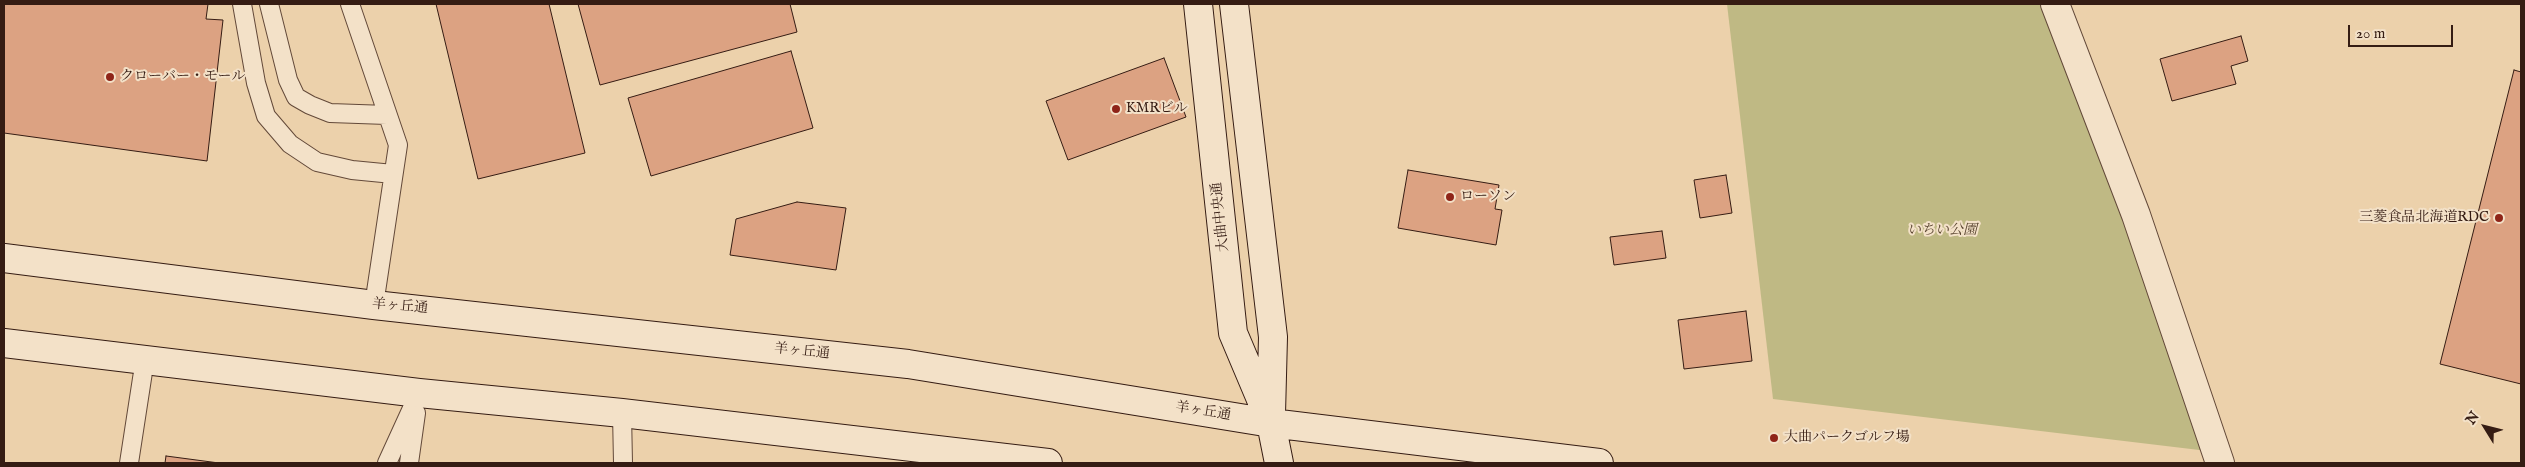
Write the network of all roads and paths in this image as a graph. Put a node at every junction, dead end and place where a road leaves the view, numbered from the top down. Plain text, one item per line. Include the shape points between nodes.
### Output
1 (242, 4) edge
2 (269, 4) edge
3 (350, 4) edge
4 (1198, 4) edge
5 (1234, 4) edge
6 (2055, 4) edge
7 (387, 115) junction
8 (393, 174) junction
9 (4, 258) edge
10 (374, 305) junction
11 (4, 343) edge
12 (145, 359) junction
13 (419, 393) junction
14 (622, 413) junction
15 (1271, 423) junction
16 (961, 460) edge
17 (129, 463) edge
18 (387, 463) edge
19 (409, 463) edge
20 (623, 463) edge
21 (1048, 463) edge
22 (1280, 463) edge
23 (1599, 463) edge
24 (2220, 463) edge

1 - 8 lane via 256,83 266,116 290,144 317,162
2 - 7 lane via 288,80 296,96 330,113
3 - 7 lane
4 - 15 main road, 大曲中央通 via 1233,333
5 - 15 main road, 大曲中央通 via 1273,337
6 - 24 main road via 2136,215
7 - 8 lane via 398,145
8 - 10 lane
9 - 10 main road, 羊ヶ丘通
10 - 15 main road, 羊ヶ丘通 via 908,364
11 - 12 main road
12 - 13 main road
12 - 17 lane
13 - 14 main road
13 - 18 lane
13 - 19 lane
14 - 16 main road
14 - 20 lane
15 - 22 main road, 大曲中央通
15 - 23 main road, 羊ヶ丘通
16 - 21 main road

